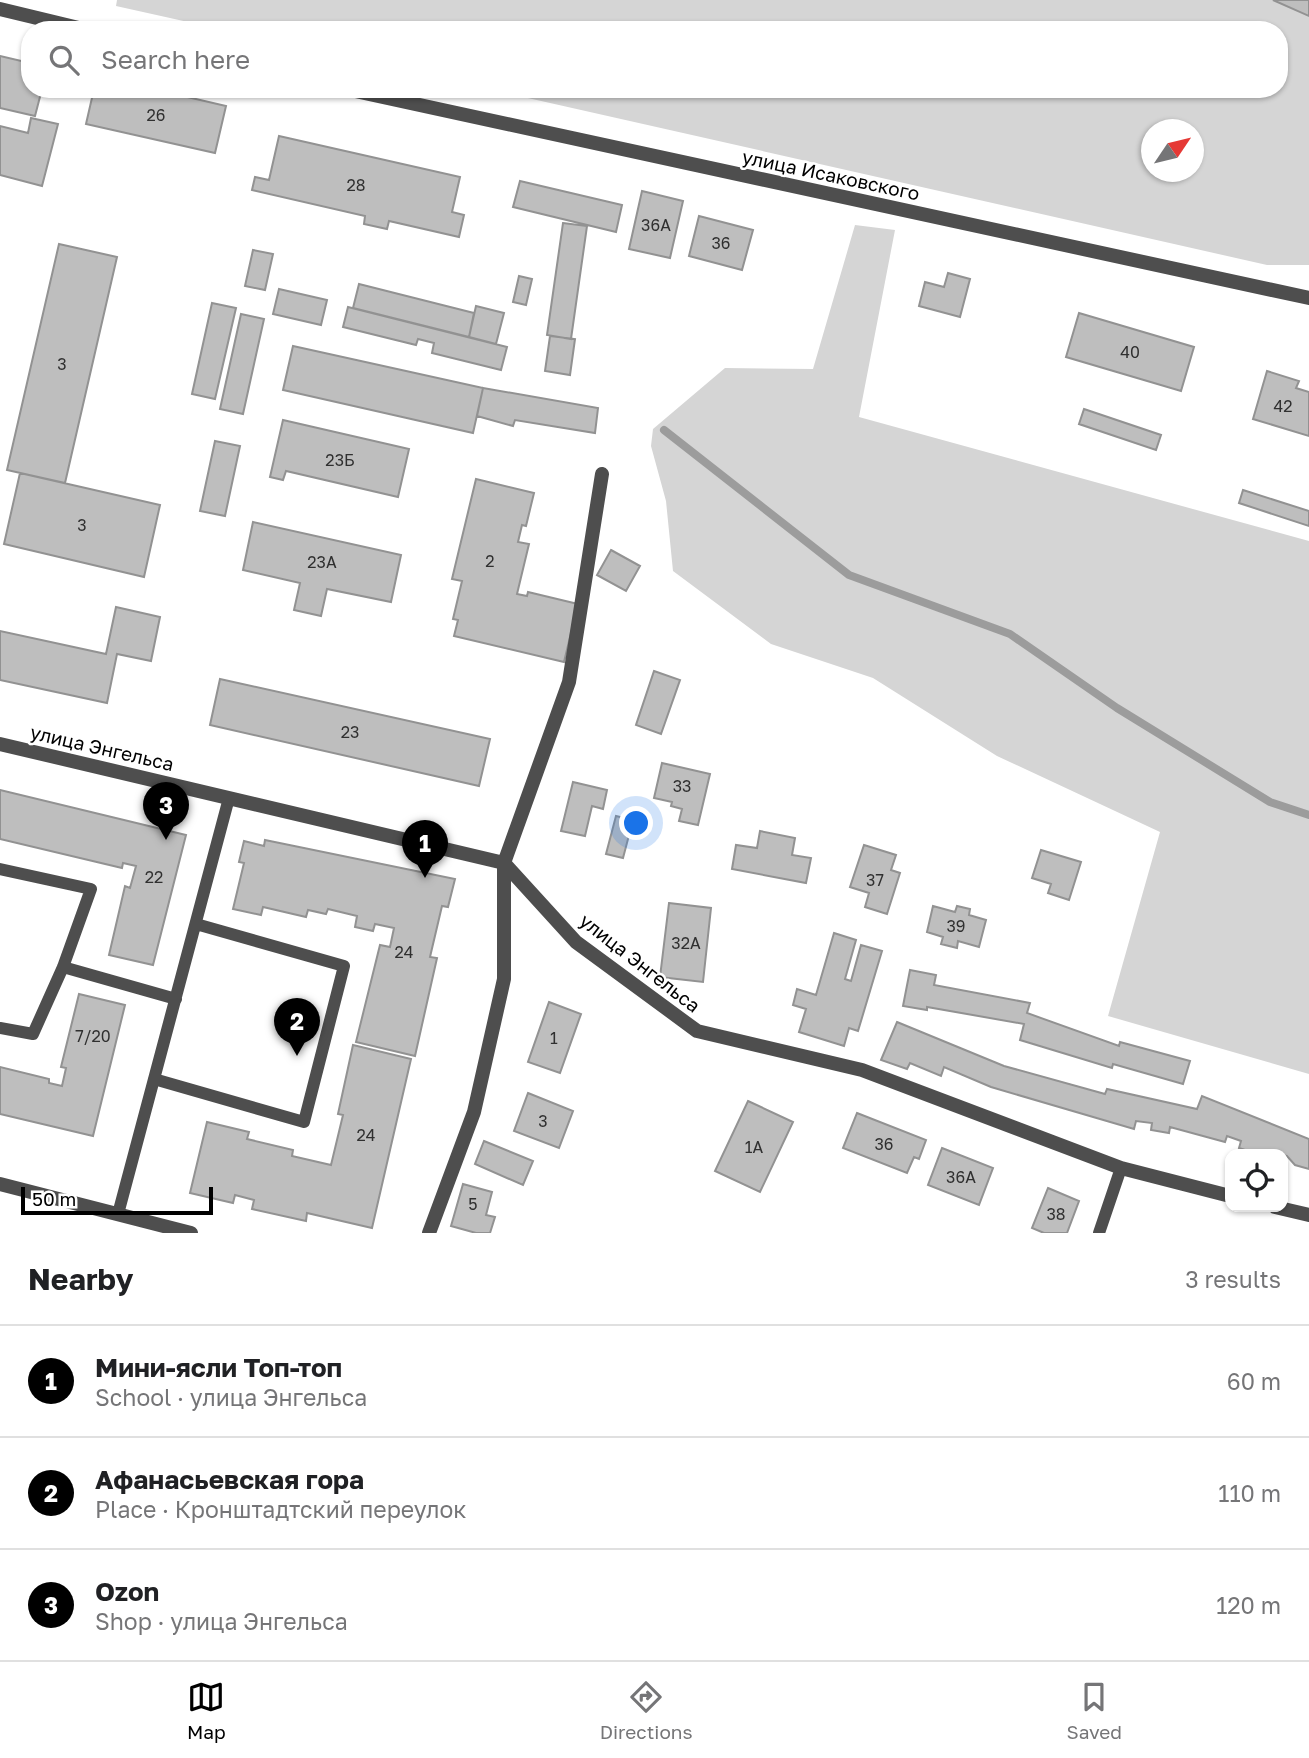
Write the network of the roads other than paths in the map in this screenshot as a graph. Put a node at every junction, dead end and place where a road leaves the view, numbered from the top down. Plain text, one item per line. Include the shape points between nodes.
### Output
1 (0, 9) edge
2 (50, 21) edge
3 (387, 98) edge
4 (1309, 298) edge
5 (602, 474) dead end
6 (0, 744) edge
7 (229, 798) junction
8 (504, 863) junction
9 (0, 869) edge
10 (196, 924) junction
11 (63, 967) junction
12 (176, 999) junction
13 (0, 1028) edge
14 (154, 1079) junction
15 (1121, 1168) junction
16 (0, 1184) edge
17 (1225, 1195) edge
18 (1288, 1210) edge
19 (118, 1214) junction
20 (1309, 1215) edge
21 (191, 1233) edge
22 (429, 1233) edge
23 (1099, 1233) edge

1 - 2 street
3 - 4 street, улица Исаковского
5 - 8 street via 569,682
6 - 7 street, улица Энгельса
7 - 8 street, улица Энгельса
7 - 10 lane
8 - 15 street, улица Энгельса via 576,942 697,1031 862,1070
8 - 22 street via 505,979 474,1112
9 - 11 lane via 91,889
10 - 12 lane
10 - 14 lane via 344,966 304,1122
11 - 12 lane
11 - 13 lane via 33,1034
12 - 14 lane
14 - 19 lane
15 - 17 street, улица Энгельса
15 - 23 lane
16 - 19 street
18 - 20 street
19 - 21 street

